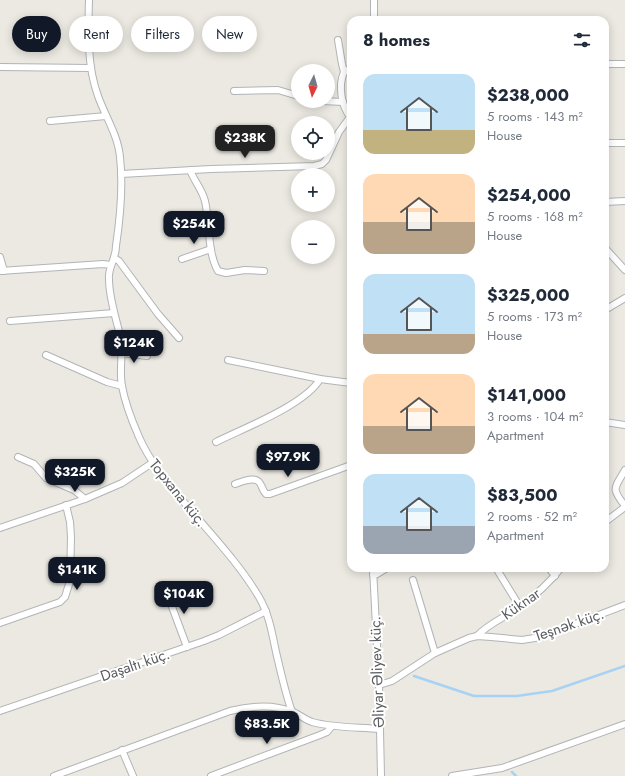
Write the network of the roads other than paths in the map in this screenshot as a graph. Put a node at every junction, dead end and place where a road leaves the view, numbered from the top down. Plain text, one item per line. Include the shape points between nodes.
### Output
1 (89, 0) edge
2 (374, 0) edge
3 (374, 16) edge
4 (338, 40) dead end
5 (609, 64) edge
6 (625, 64) edge
7 (0, 67) edge
8 (91, 68) junction
9 (347, 70) edge
10 (344, 72) junction
11 (234, 91) dead end
12 (291, 94) edge
13 (335, 102) edge
14 (343, 102) junction
15 (347, 111) edge
16 (106, 116) junction
17 (50, 120) dead end
18 (347, 121) edge
19 (609, 143) edge
20 (625, 143) edge
21 (190, 170) junction
22 (121, 174) junction
23 (625, 201) edge
24 (609, 202) edge
25 (211, 250) junction
26 (609, 252) edge
27 (0, 257) edge
28 (114, 258) junction
29 (182, 259) dead end
30 (111, 265) junction
31 (625, 270) edge
32 (2, 271) edge
33 (264, 271) dead end
34 (625, 298) edge
35 (609, 308) edge
36 (114, 313) junction
37 (10, 322) dead end
38 (179, 338) dead end
39 (122, 354) junction
40 (46, 355) dead end
41 (147, 356) dead end
42 (228, 360) dead end
43 (320, 379) junction
44 (347, 382) edge
45 (122, 386) junction
46 (609, 423) edge
47 (625, 425) edge
48 (216, 442) dead end
49 (18, 457) dead end
50 (152, 463) junction
51 (347, 466) edge
52 (625, 470) edge
53 (236, 484) dead end
54 (85, 499) junction
55 (66, 505) junction
56 (625, 506) edge
57 (609, 519) edge
58 (0, 528) edge
59 (373, 572) edge
60 (498, 572) edge
61 (552, 572) edge
62 (558, 572) edge
63 (554, 576) junction
64 (412, 580) dead end
65 (164, 588) dead end
66 (625, 605) edge
67 (520, 607) junction
68 (266, 611) junction
69 (0, 623) edge
70 (477, 636) junction
71 (187, 647) junction
72 (435, 653) junction
73 (379, 685) junction
74 (0, 711) edge
75 (292, 712) junction
76 (625, 724) edge
77 (332, 726) junction
78 (380, 729) junction
79 (122, 750) junction
80 (54, 776) edge
81 (132, 776) edge
82 (211, 776) edge
83 (381, 776) edge
84 (452, 776) edge

1 - 8 street, Topxana küç.
2 - 3 street
4 - 10 street
5 - 6 street
7 - 8 street
8 - 16 street, Topxana küç.
9 - 10 street
10 - 14 street
11 - 12 street via 278,90
13 - 14 street
14 - 15 street
16 - 17 street
16 - 22 street, Topxana küç. via 117,142
18 - 21 street via 322,164
19 - 20 street
21 - 22 street
21 - 25 street via 202,192
22 - 28 street, Topxana küç.
23 - 24 street
25 - 29 street
25 - 33 street via 216,267 221,273
26 - 31 street
27 - 32 street
28 - 30 street, Topxana küç.
28 - 38 street
30 - 32 street
30 - 36 street, Topxana küç. via 108,280
34 - 35 street
36 - 37 street
36 - 39 street, Topxana küç.
39 - 41 street
39 - 45 street, Topxana küç.
40 - 45 street
42 - 43 street
43 - 44 street
43 - 48 street via 314,388 288,407
45 - 50 street, Topxana küç. via 139,436
46 - 47 street
49 - 54 street via 34,464 46,478 74,490
50 - 54 street via 122,483
50 - 68 street, Topxana küç. via 227,552 251,584
51 - 53 street via 270,494 266,494 256,480
52 - 56 street via 615,487 615,493
54 - 55 street
55 - 58 street
55 - 69 street via 71,537 70,581 65,597 55,604
56 - 57 street
59 - 73 street, Əliyar Əliyev küç.
60 - 67 street
61 - 63 street
62 - 63 street, Küknar
63 - 67 street, Küknar via 541,591
64 - 72 street
65 - 71 street
66 - 70 street, Teşnək küç. via 532,639
67 - 70 street, Küknar via 482,630
68 - 71 street, Daşaltı küç. via 219,635
68 - 75 street, Topxana küç. via 282,682
70 - 72 street, Teşnək küç.
71 - 74 street, Daşaltı küç.
72 - 73 street, Teşnək küç. via 392,681
73 - 78 street, Əliyar Əliyev küç.
75 - 77 street via 312,722
75 - 79 street via 265,706 245,707
76 - 84 street via 502,768
77 - 78 street
77 - 82 street via 320,735
78 - 83 street, Əliyar Əliyev küç.
79 - 80 street
79 - 81 street

